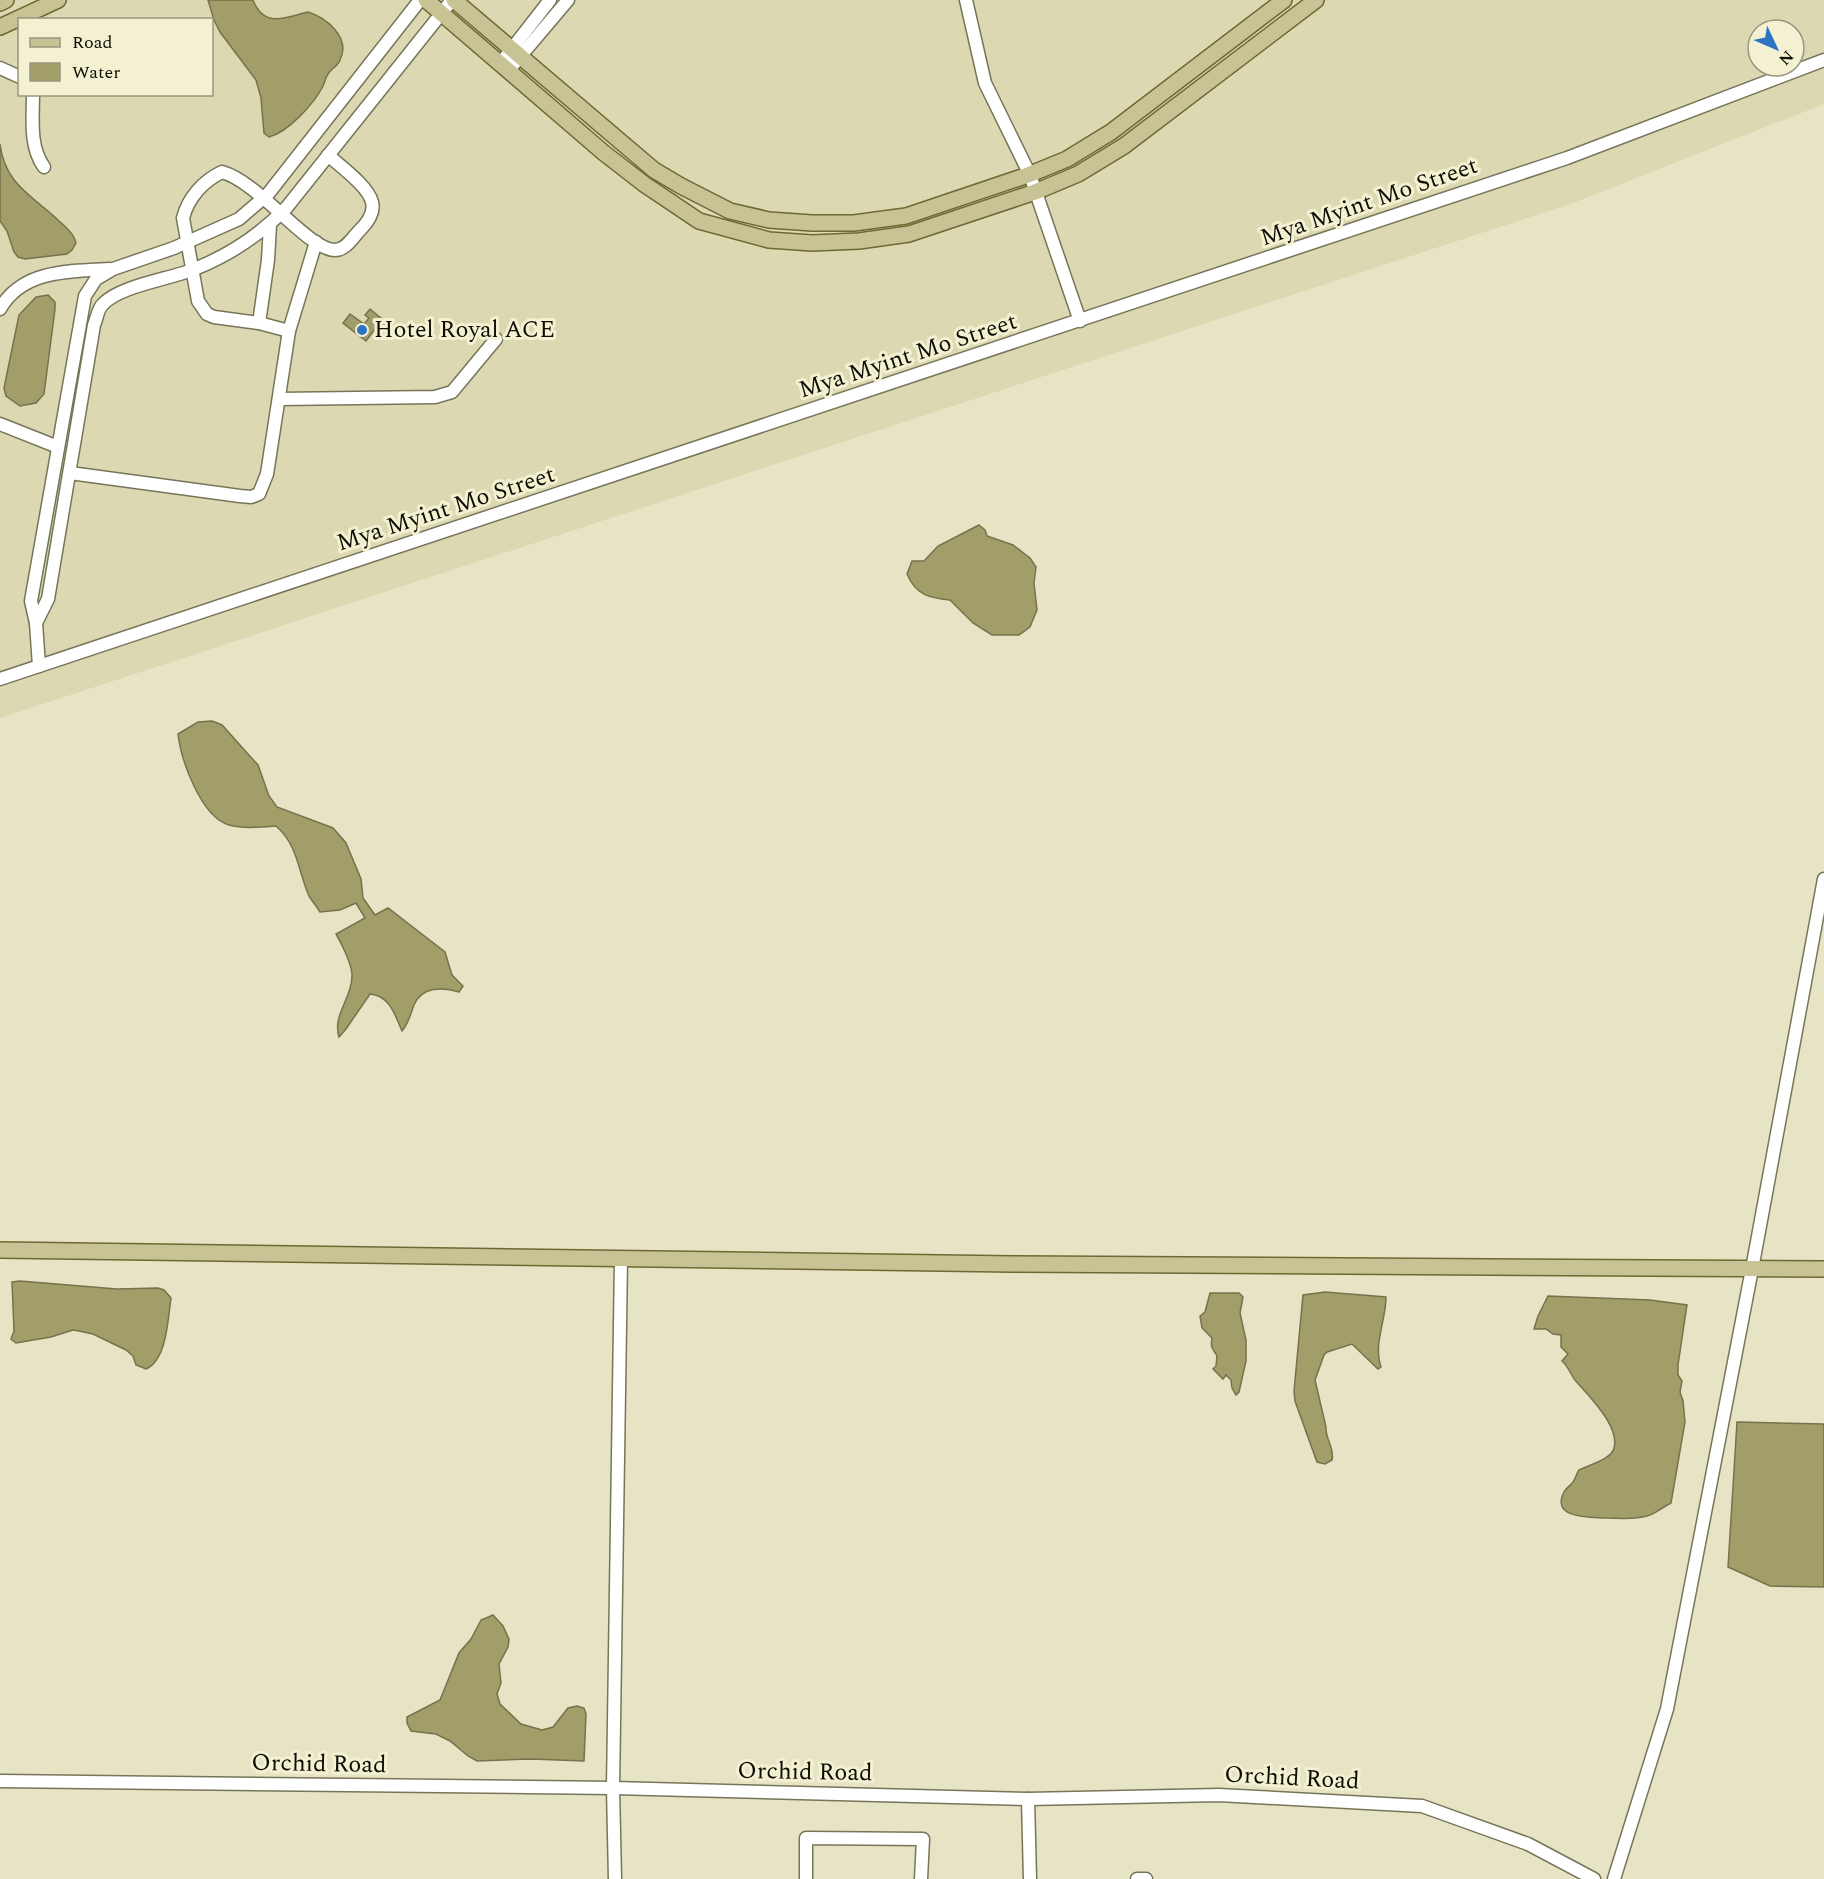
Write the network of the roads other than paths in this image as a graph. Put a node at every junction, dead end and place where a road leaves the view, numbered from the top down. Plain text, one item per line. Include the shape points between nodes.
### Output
1 (6, 0) edge
2 (58, 0) edge
3 (420, 0) edge
4 (426, 0) edge
5 (453, 0) edge
6 (550, 0) edge
7 (568, 0) edge
8 (966, 0) edge
9 (1284, 0) edge
10 (1316, 0) edge
11 (0, 3) edge
12 (442, 14) junction
13 (19, 18) edge
14 (18, 19) edge
15 (0, 27) edge
16 (516, 53) junction
17 (1824, 60) edge
18 (504, 67) junction
19 (0, 68) edge
20 (18, 76) edge
21 (33, 96) edge
22 (328, 155) junction
23 (44, 167) dead end
24 (1030, 175) junction
25 (1035, 192) junction
26 (264, 197) junction
27 (281, 213) junction
28 (270, 225) junction
29 (316, 242) junction
30 (187, 243) junction
31 (113, 269) junction
32 (192, 270) junction
33 (0, 309) edge
34 (1080, 321) junction
35 (259, 323) junction
36 (289, 331) junction
37 (496, 339) dead end
38 (279, 399) junction
39 (0, 424) edge
40 (58, 447) junction
41 (70, 473) junction
42 (36, 623) junction
43 (39, 666) junction
44 (0, 679) edge
45 (1824, 880) edge
46 (0, 1250) edge
47 (621, 1259) junction
48 (1752, 1269) junction
49 (1824, 1269) edge
50 (0, 1781) edge
51 (613, 1788) junction
52 (1028, 1799) junction
53 (615, 1879) edge
54 (806, 1879) edge
55 (921, 1879) edge
56 (1030, 1879) edge
57 (1137, 1879) edge
58 (1146, 1879) edge
59 (1594, 1879) edge
60 (1614, 1879) edge

1 - 11 main road
2 - 13 main road
3 - 26 street
4 - 12 main road
5 - 12 street
5 - 16 main road
6 - 16 street
7 - 16 street
8 - 24 street via 985,83
9 - 24 main road via 1111,132 1067,159
10 - 25 main road via 1124,146 1078,174
12 - 18 main road
12 - 22 street
14 - 15 main road
16 - 18 street
16 - 24 main road via 654,170 730,211 769,220 854,223 906,216
17 - 34 street, Mya Myint Mo Street via 1567,158
18 - 25 main road via 604,153 676,206 699,221 769,240 859,241 909,234
19 - 20 street
21 - 23 street via 33,141
22 - 27 street
22 - 29 street via 369,193 373,205 371,218 344,248 335,250
24 - 25 street
25 - 34 street
26 - 27 street
26 - 30 street via 239,219
26 - 30 street via 231,174 222,172 214,176 186,207 183,218
27 - 28 street
27 - 29 street
28 - 32 street via 239,247
28 - 35 street
29 - 36 street
30 - 31 street
30 - 32 street
31 - 33 street via 32,279 5,300
31 - 40 street via 96,279 84,296
32 - 35 street via 198,301 210,316
32 - 41 street via 115,295 102,304 94,325
34 - 43 street, Mya Myint Mo Street
35 - 36 street
36 - 38 street
37 - 38 street via 452,392 444,395
38 - 41 street via 267,474 259,495 240,496
39 - 40 street
40 - 42 street via 31,601
41 - 42 street via 48,598
42 - 43 street
43 - 44 street, Mya Myint Mo Street
45 - 48 street
46 - 47 main road
47 - 48 main road
47 - 51 street
48 - 49 main road
48 - 60 street via 1668,1709
50 - 51 street, Orchid Road
51 - 52 street, Orchid Road
51 - 53 street
52 - 56 street
52 - 59 street, Orchid Road via 1218,1795 1422,1806 1528,1844
54 - 55 street via 806,1838 923,1839
57 - 58 street

